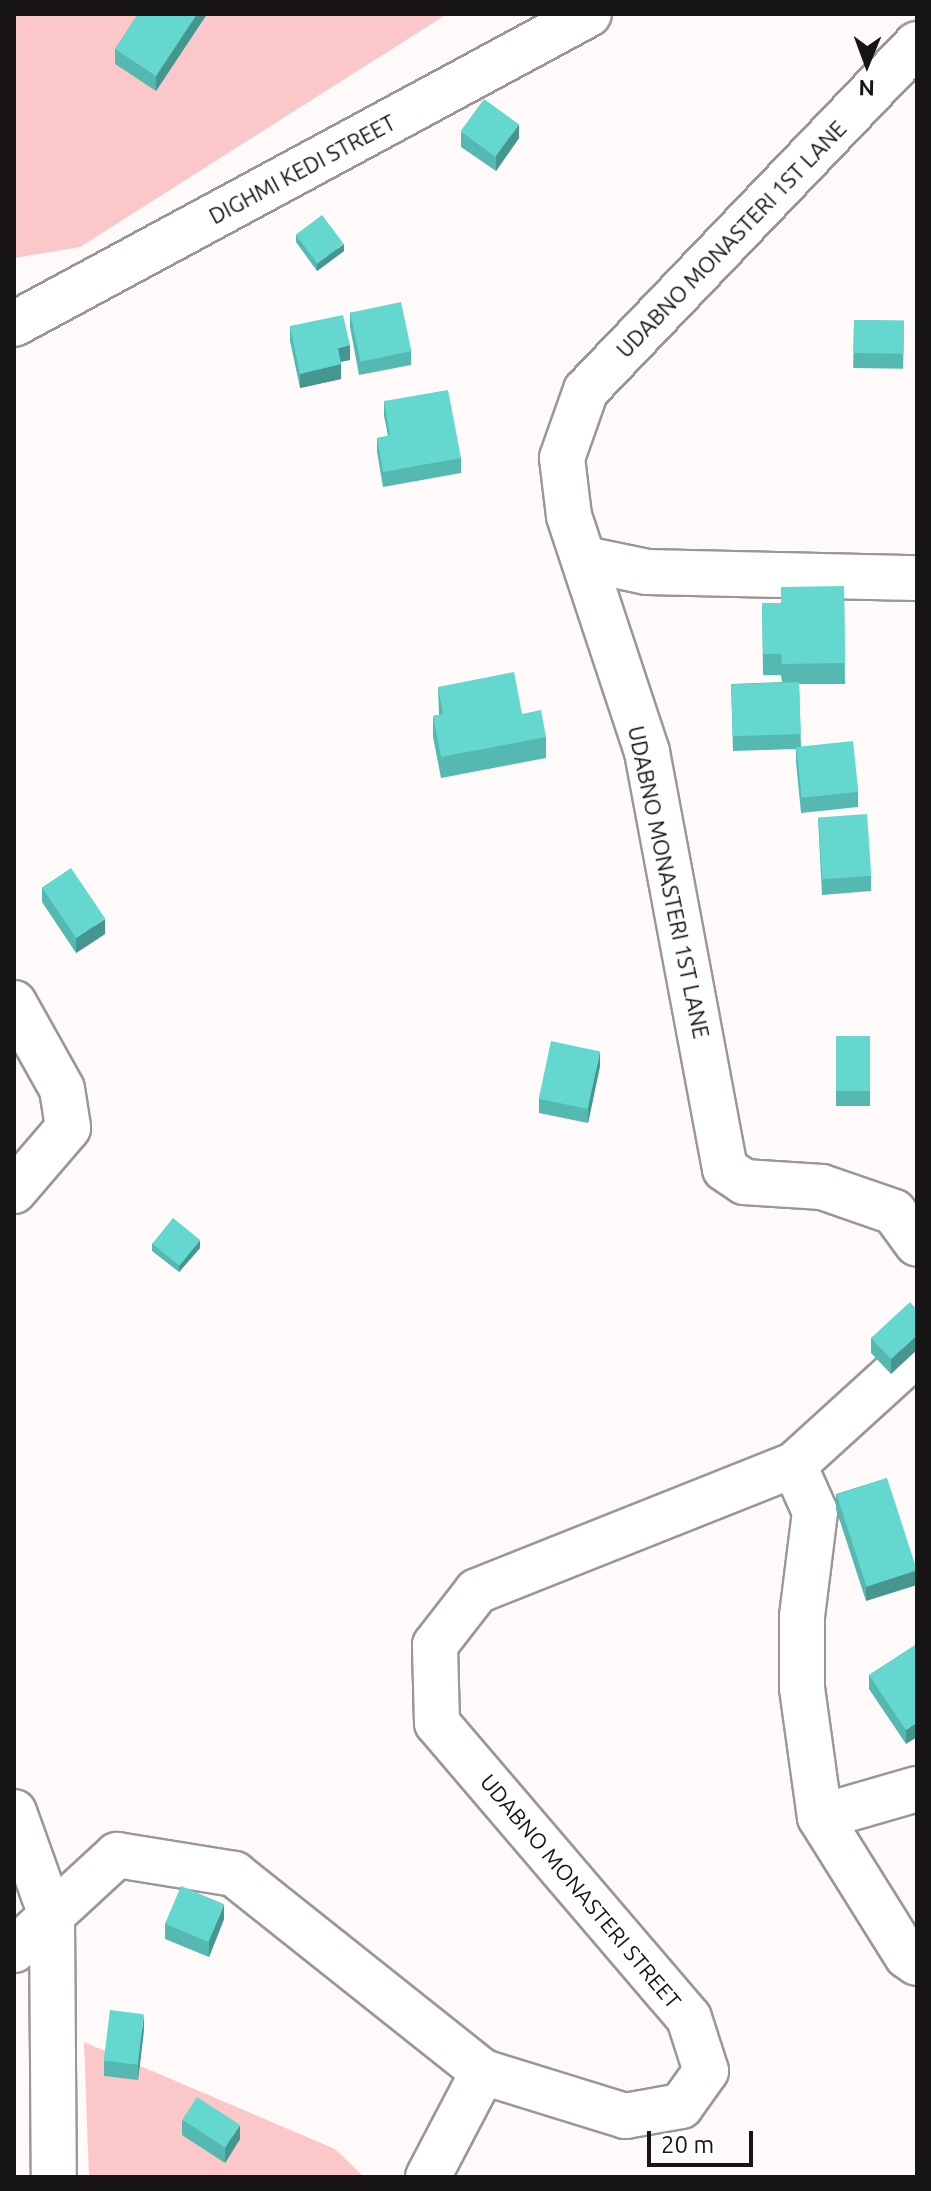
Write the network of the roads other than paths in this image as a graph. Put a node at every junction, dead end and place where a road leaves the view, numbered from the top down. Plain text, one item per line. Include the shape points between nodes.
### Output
1 (589, 14) edge
2 (917, 44) edge
3 (14, 324) edge
4 (585, 559) junction
5 (917, 578) edge
6 (14, 1003) edge
7 (14, 1191) edge
8 (917, 1244) edge
9 (917, 1353) edge
10 (794, 1465) junction
11 (917, 1789) edge
12 (14, 1812) edge
13 (820, 1817) junction
14 (52, 1918) junction
15 (14, 1950) edge
16 (917, 1963) edge
17 (483, 2072) junction
18 (54, 2177) edge
19 (428, 2177) edge

1 - 3 street, DIGHMI KEDI STREET
2 - 4 street, UDABNO MONASTERI 1ST LANE via 586,390 562,458 569,516
4 - 5 street via 647,572
4 - 8 street, UDABNO MONASTERI 1ST LANE via 647,752 725,1169 744,1182 822,1187 894,1212
6 - 7 street via 62,1089 68,1128
9 - 10 street, UDABNO MONASTERI STREET
10 - 13 street via 815,1512 802,1617 802,1688
10 - 17 street, UDABNO MONASTERI STREET via 477,1591 435,1645 437,1723 689,2018 706,2071 681,2106 625,2116
11 - 13 street
12 - 14 street
13 - 16 street via 907,1956
14 - 15 street
14 - 17 street, UDABNO MONASTERI STREET via 117,1855 234,1874
14 - 18 street
17 - 19 street

